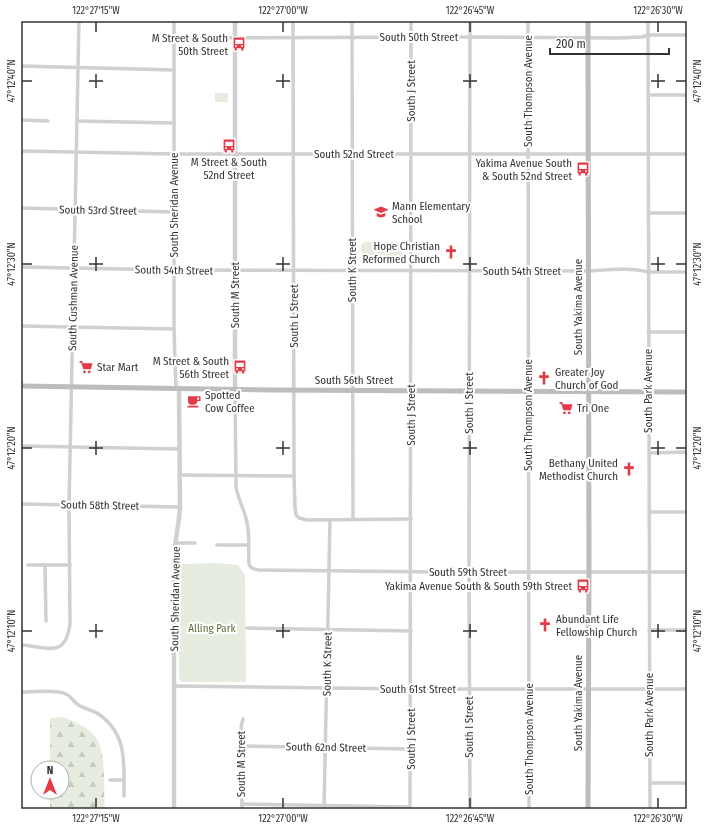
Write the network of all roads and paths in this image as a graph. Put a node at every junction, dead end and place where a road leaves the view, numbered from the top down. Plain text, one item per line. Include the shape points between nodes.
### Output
1 (79, 21) edge
2 (174, 21) edge
3 (235, 21) edge
4 (293, 21) edge
5 (352, 21) edge
6 (411, 21) edge
7 (470, 21) edge
8 (528, 21) edge
9 (588, 21) edge
10 (648, 21) edge
11 (648, 35) junction
12 (687, 35) edge
13 (235, 37) junction
14 (294, 37) junction
15 (352, 37) junction
16 (411, 37) junction
17 (470, 37) junction
18 (528, 37) junction
19 (588, 37) junction
20 (174, 38) junction
21 (21, 66) edge
22 (78, 68) junction
23 (174, 70) junction
24 (648, 95) junction
25 (687, 95) edge
26 (21, 120) edge
27 (48, 121) dead end
28 (77, 121) junction
29 (174, 123) junction
30 (21, 151) edge
31 (76, 152) junction
32 (410, 153) junction
33 (648, 153) junction
34 (174, 154) junction
35 (235, 154) junction
36 (294, 154) junction
37 (352, 154) junction
38 (469, 154) junction
39 (528, 154) junction
40 (588, 154) junction
41 (687, 154) edge
42 (21, 208) edge
43 (75, 210) junction
44 (174, 212) junction
45 (648, 213) junction
46 (687, 213) edge
47 (21, 267) edge
48 (74, 268) junction
49 (174, 270) junction
50 (235, 270) junction
51 (294, 270) junction
52 (352, 270) junction
53 (410, 270) junction
54 (469, 270) junction
55 (528, 271) junction
56 (588, 271) junction
57 (648, 272) junction
58 (687, 272) edge
59 (21, 326) edge
60 (72, 327) junction
61 (174, 329) junction
62 (648, 332) junction
63 (687, 332) edge
64 (21, 386) edge
65 (71, 387) junction
66 (177, 389) junction
67 (235, 390) junction
68 (294, 390) junction
69 (353, 390) junction
70 (411, 390) junction
71 (469, 390) junction
72 (529, 391) junction
73 (588, 391) junction
74 (648, 392) junction
75 (687, 392) edge
76 (21, 446) edge
77 (70, 447) junction
78 (179, 449) junction
79 (649, 452) junction
80 (687, 452) edge
81 (179, 475) junction
82 (235, 476) junction
83 (294, 476) junction
84 (21, 504) edge
85 (69, 505) junction
86 (180, 506) junction
87 (649, 512) junction
88 (687, 512) edge
89 (411, 519) junction
90 (330, 520) junction
91 (353, 520) junction
92 (176, 543) junction
93 (195, 543) dead end
94 (217, 545) dead end
95 (248, 546) junction
96 (28, 565) dead end
97 (45, 565) junction
98 (70, 565) junction
99 (250, 567) joint
100 (329, 570) junction
101 (589, 571) junction
102 (410, 572) junction
103 (469, 572) junction
104 (528, 572) junction
105 (649, 572) junction
106 (687, 572) edge
107 (46, 621) dead end
108 (247, 628) dead end
109 (328, 629) junction
110 (649, 630) junction
111 (687, 630) edge
112 (411, 631) junction
113 (21, 645) edge
114 (174, 686) junction
115 (327, 688) junction
116 (411, 689) junction
117 (469, 689) junction
118 (529, 689) junction
119 (588, 689) junction
120 (649, 689) junction
121 (687, 689) edge
122 (21, 692) edge
123 (243, 719) dead end
124 (242, 746) junction
125 (325, 747) junction
126 (410, 749) junction
127 (110, 780) dead end
128 (124, 780) junction
129 (650, 783) junction
130 (687, 783) edge
131 (124, 796) dead end
132 (242, 804) junction
133 (324, 808) edge
134 (410, 808) edge
135 (174, 809) edge
136 (242, 809) edge
137 (470, 809) edge
138 (529, 809) edge
139 (588, 809) edge
140 (650, 809) edge

1 - 22 street, South Cushman Avenue
2 - 20 street, South Sheridan Avenue
3 - 13 street, South M Street
4 - 14 street, South L Street
5 - 15 street, South K Street
6 - 16 street, South J Street
7 - 17 street, South I Street
8 - 18 street, South Thompson Avenue
9 - 19 main road, South Yakima Avenue
10 - 11 street, South Park Avenue
11 - 12 street, South 50th Street
11 - 19 street, South 50th Street
11 - 24 street, South Park Avenue
13 - 14 street, South 50th Street
13 - 20 street, South 50th Street
13 - 35 street, South M Street
14 - 15 street, South 50th Street
14 - 36 street, South L Street
15 - 16 street, South 50th Street
15 - 37 street, South K Street
16 - 17 street, South 50th Street
16 - 32 street, South J Street
17 - 18 street, South 50th Street
17 - 38 street, South I Street
18 - 19 street, South 50th Street
18 - 39 street, South Thompson Avenue
19 - 40 main road, South Yakima Avenue
20 - 23 street, South Sheridan Avenue
21 - 22 street
22 - 23 street
22 - 28 street, South Cushman Avenue
23 - 29 street, South Sheridan Avenue
24 - 25 street
24 - 33 street, South Park Avenue
26 - 27 street
28 - 29 street
28 - 31 street, South Cushman Avenue
29 - 34 street, South Sheridan Avenue
30 - 31 street, South 52nd Street
31 - 34 street, South 52nd Street
31 - 43 street, South Cushman Avenue
32 - 37 street, South 52nd Street
32 - 38 street, South 52nd Street
32 - 53 street, South J Street
33 - 40 street, South 52nd Street
33 - 41 street, South 52nd Street
33 - 45 street, South Park Avenue
34 - 35 street, South 52nd Street
34 - 44 street, South Sheridan Avenue
35 - 36 street, South 52nd Street
35 - 50 street, South M Street
36 - 37 street, South 52nd Street
36 - 51 street, South L Street
37 - 52 street, South K Street
38 - 39 street, South 52nd Street
38 - 54 street, South I Street
39 - 40 street, South 52nd Street
39 - 55 street, South Thompson Avenue
40 - 56 main road, South Yakima Avenue
42 - 43 street, South 53rd Street
43 - 44 street, South 53rd Street
43 - 48 street, South Cushman Avenue
44 - 49 street, South Sheridan Avenue
45 - 46 street
45 - 57 street, South Park Avenue
47 - 48 street, South 54th Street
48 - 49 street, South 54th Street
48 - 60 street, South Cushman Avenue
49 - 50 street, South 54th Street
49 - 61 street, South Sheridan Avenue
50 - 51 street, South 54th Street
50 - 67 street, South M Street
51 - 52 street, South 54th Street
51 - 68 street, South L Street
52 - 53 street, South 54th Street
52 - 69 street, South K Street
53 - 54 street, South 54th Street
53 - 70 street, South J Street
54 - 55 street, South 54th Street
54 - 71 street, South I Street
55 - 56 street, South 54th Street
55 - 72 street, South Thompson Avenue
56 - 57 street, South 54th Street
56 - 73 main road, South Yakima Avenue
57 - 58 street, South 54th Street
57 - 62 street, South Park Avenue
59 - 60 street
60 - 61 street
60 - 65 street, South Cushman Avenue
61 - 66 street, South Sheridan Avenue
62 - 63 street
62 - 74 street, South Park Avenue
64 - 65 main road, South 56th Street
65 - 66 main road, South 56th Street
65 - 77 street, South Cushman Avenue
66 - 67 main road, South 56th Street
66 - 78 street, South Sheridan Avenue
67 - 68 main road, South 56th Street
67 - 82 street, South M Street
68 - 69 main road, South 56th Street
68 - 83 street, South L Street
69 - 70 main road, South 56th Street
69 - 91 street, South K Street
70 - 71 main road, South 56th Street
70 - 89 street, South J Street
71 - 72 main road, South 56th Street
71 - 103 street, South I Street
72 - 73 main road, South 56th Street
72 - 104 street, South Thompson Avenue
73 - 74 main road, South 56th Street
73 - 101 main road, South Yakima Avenue
74 - 75 main road, South 56th Street
74 - 79 street, South Park Avenue
76 - 77 street
77 - 78 street
77 - 85 street, South Cushman Avenue
78 - 81 street, South Sheridan Avenue
79 - 80 street
79 - 87 street, South Park Avenue
81 - 82 street
81 - 86 street, South Sheridan Avenue
82 - 83 street
82 - 95 street, South M Street via 237,494 246,517
83 - 90 street, South L Street via 296,515 304,520
84 - 85 street, South 58th Street
85 - 86 street, South 58th Street
85 - 98 street, South Cushman Avenue
86 - 92 street, South Sheridan Avenue
87 - 88 street
87 - 105 street, South Park Avenue
89 - 91 street
89 - 102 street, South J Street
90 - 91 street
90 - 100 street, South K Street
92 - 93 street
92 - 114 street, South Sheridan Avenue
94 - 95 street
95 - 99 street, South M Street
96 - 97 street
97 - 98 street
97 - 107 street
98 - 113 street, South Cushman Avenue via 70,624 67,638 62,645 50,649
99 - 100 street, South 59th Street via 259,570
100 - 102 street, South 59th Street
100 - 109 street, South K Street
101 - 104 street, South 59th Street
101 - 105 street, South 59th Street
101 - 119 main road, South Yakima Avenue
102 - 103 street, South 59th Street
102 - 112 street, South J Street
103 - 104 street, South 59th Street
103 - 117 street, South I Street
104 - 118 street, South Thompson Avenue
105 - 106 street, South 59th Street
105 - 110 street, South Park Avenue
108 - 109 street
109 - 112 street
109 - 115 street, South K Street
110 - 111 street
110 - 120 street, South Park Avenue
112 - 116 street, South J Street
114 - 115 street, South 61st Street
114 - 135 street, South Sheridan Avenue
115 - 116 street, South 61st Street
115 - 125 street, South K Street
116 - 117 street, South 61st Street
116 - 126 street, South J Street
117 - 118 street, South 61st Street
117 - 137 street, South I Street
118 - 119 street, South 61st Street
118 - 138 street, South Thompson Avenue
119 - 120 street, South 61st Street
119 - 139 main road, South Yakima Avenue
120 - 121 street, South 61st Street
120 - 129 street, South Park Avenue
122 - 128 street via 61,692 68,695 76,704 97,713 112,727 120,741
123 - 124 street, South M Street
124 - 125 street, South 62nd Street
124 - 132 street, South M Street
125 - 126 street, South 62nd Street
125 - 133 street, South K Street
126 - 134 street, South J Street
127 - 128 street
128 - 131 street
129 - 130 street
129 - 140 street, South Park Avenue
132 - 133 street
132 - 136 street, South M Street
133 - 134 street

